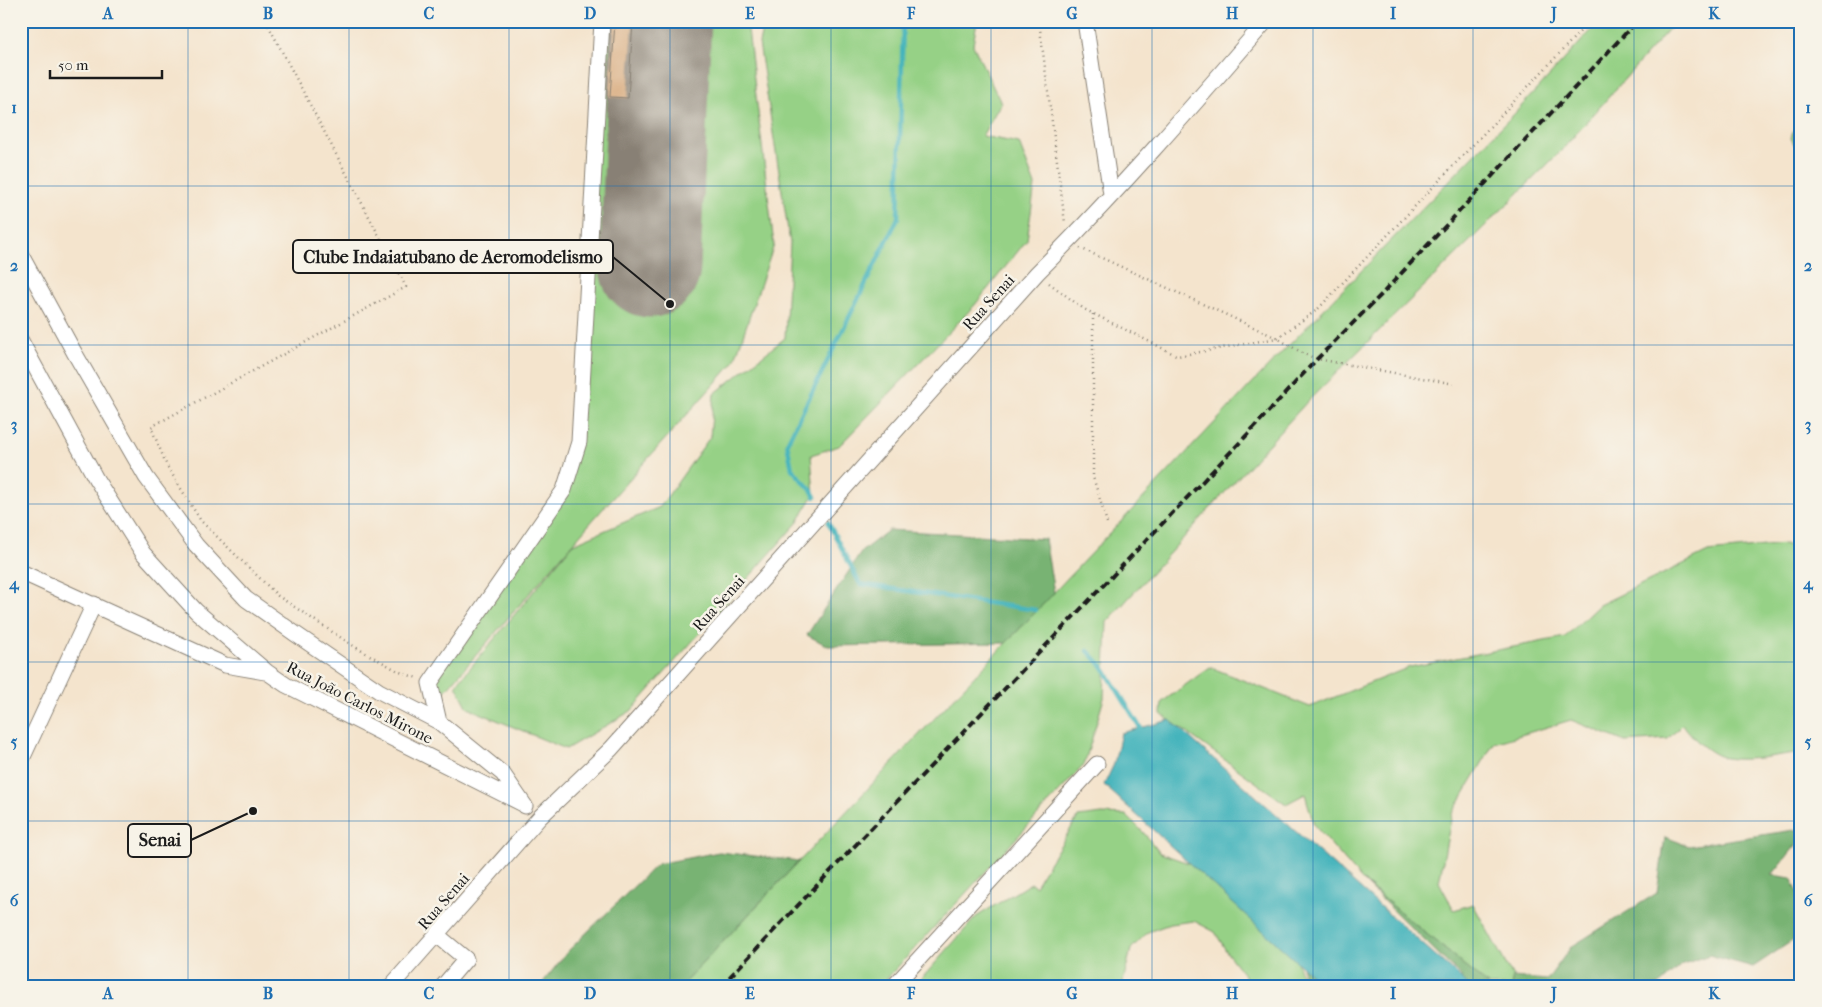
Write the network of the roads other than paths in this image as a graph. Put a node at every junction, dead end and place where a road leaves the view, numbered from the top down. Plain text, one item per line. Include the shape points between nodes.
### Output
1 (602, 21) edge
2 (1085, 21) edge
3 (1266, 21) edge
4 (1111, 194) junction
5 (21, 255) edge
6 (21, 341) edge
7 (21, 572) edge
8 (94, 604) junction
9 (266, 672) junction
10 (439, 722) junction
11 (26, 737) edge
12 (21, 761) edge
13 (1098, 764) dead end
14 (525, 806) junction
15 (540, 817) junction
16 (437, 935) junction
17 (392, 986) edge
18 (443, 986) edge
19 (894, 986) edge

1 - 10 street via 579,442 564,490 430,683
2 - 4 street
3 - 4 street, Rua Senai
4 - 15 street, Rua Senai via 611,749
5 - 10 street via 146,477 196,545 246,598 289,630 380,691
6 - 9 street, Rua João Carlos Mirone via 96,479 143,553 196,611
7 - 8 street
8 - 9 street via 225,665
8 - 11 street
9 - 14 street, Rua João Carlos Mirone
10 - 14 street via 503,774
11 - 12 street
13 - 19 street
14 - 15 street, Rua João Carlos Mirone
15 - 16 street, Rua Senai
16 - 17 street, Rua Senai
16 - 18 street via 466,959

